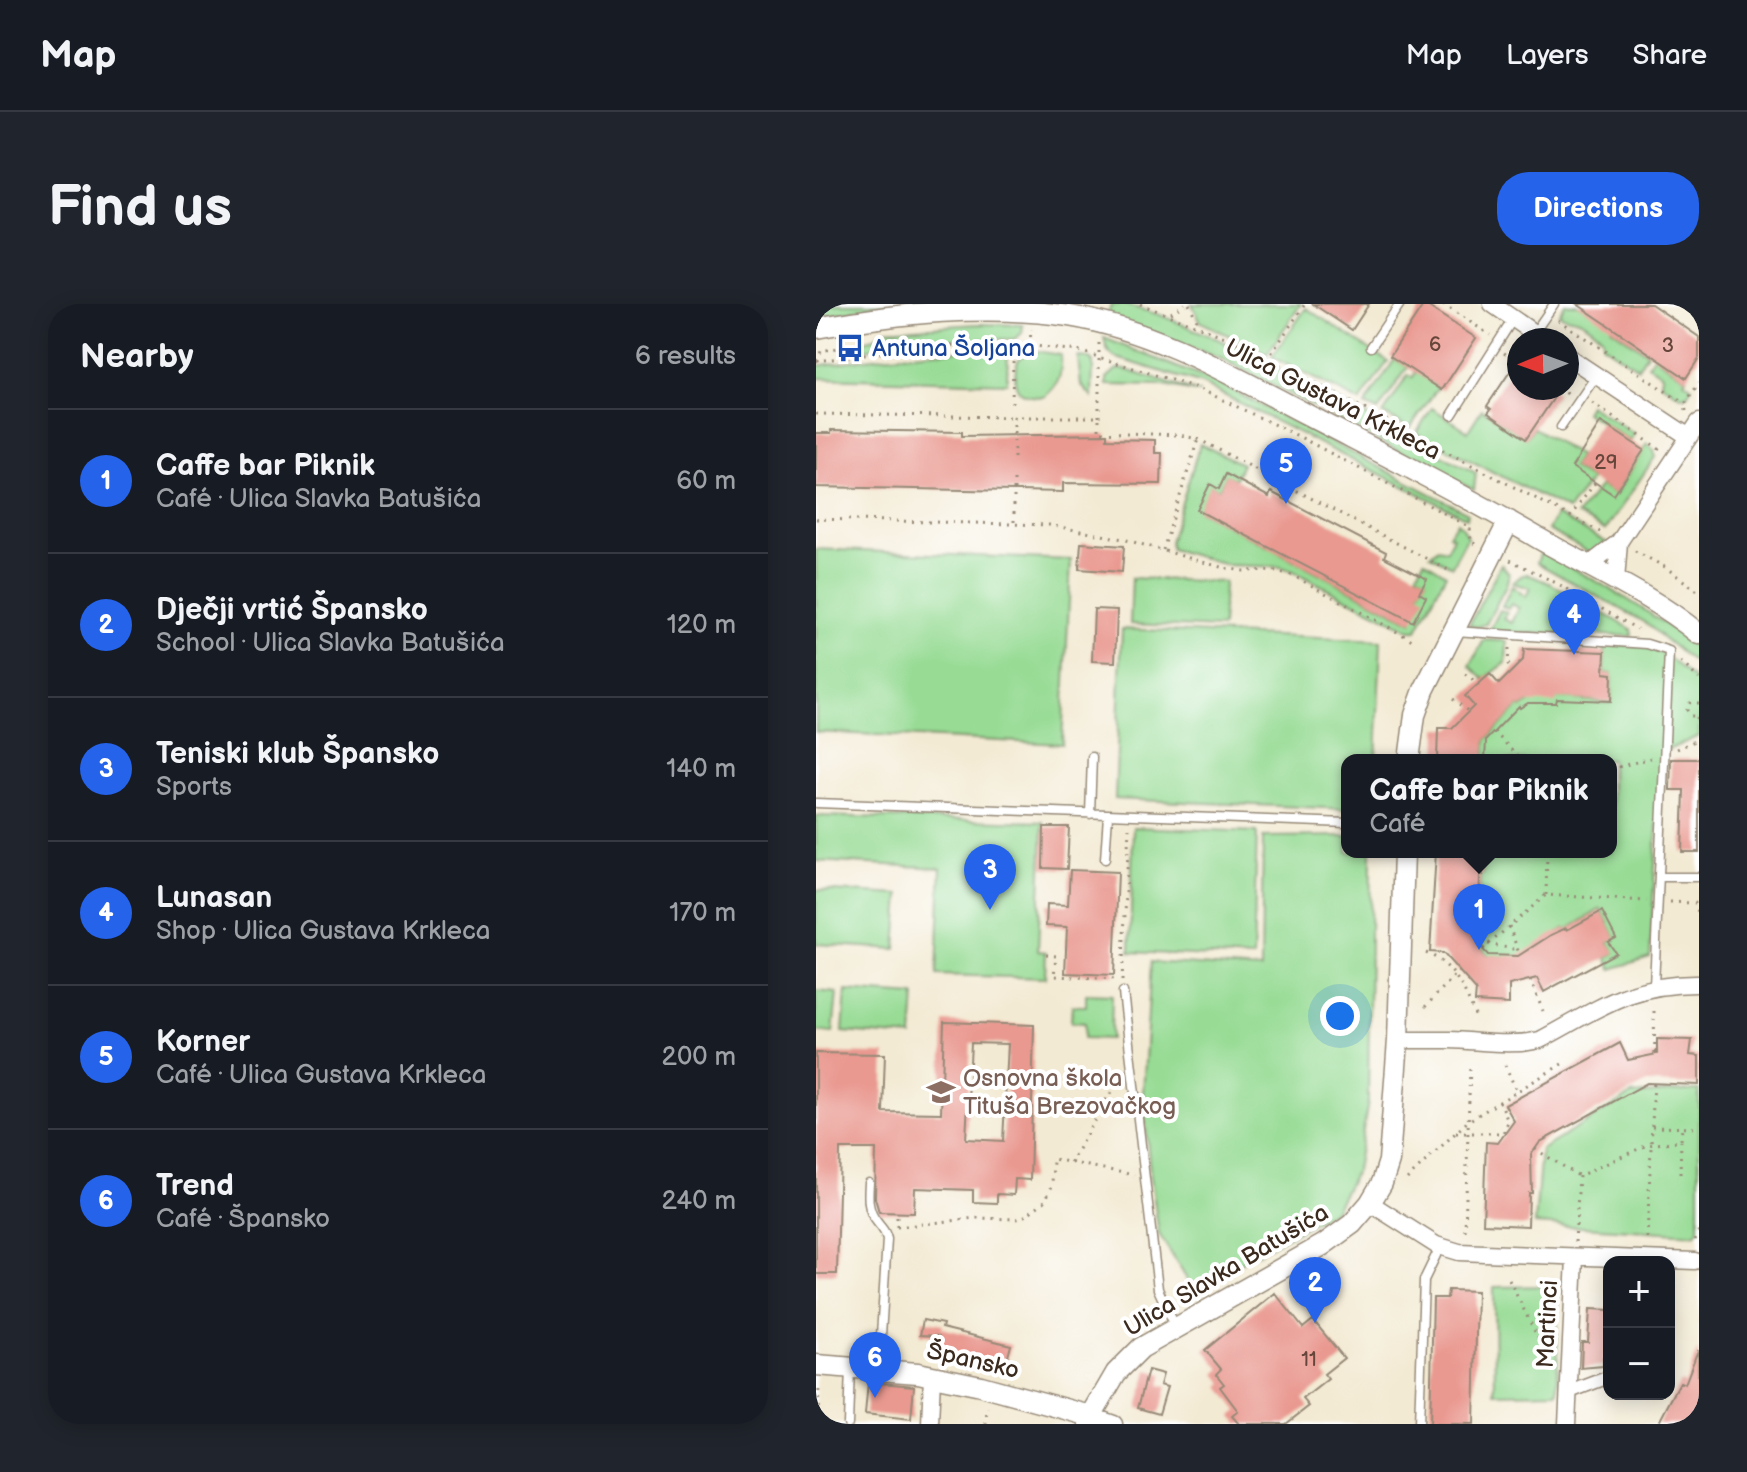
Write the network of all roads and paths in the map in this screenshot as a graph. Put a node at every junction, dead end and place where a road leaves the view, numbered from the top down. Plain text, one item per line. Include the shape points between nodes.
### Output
1 (1140, 304) edge
2 (1187, 304) edge
3 (1305, 304) edge
4 (1400, 304) edge
5 (1443, 304) edge
6 (1492, 304) edge
7 (1554, 304) edge
8 (1068, 310) edge
9 (1169, 314) junction
10 (1547, 314) junction
11 (1513, 318) junction
12 (1032, 325) dead end
13 (1200, 326) junction
14 (816, 328) edge
15 (1527, 328) edge
16 (1542, 328) edge
17 (1100, 335) dead end
18 (1498, 341) junction
19 (1017, 344) junction
20 (1030, 345) junction
21 (1371, 347) dead end
22 (862, 354) junction
23 (1099, 357) junction
24 (1267, 360) junction
25 (817, 361) edge
26 (1579, 364) edge
27 (1596, 376) junction
28 (1699, 383) edge
29 (1583, 396) junction
30 (1012, 403) dead end
31 (1685, 404) junction
32 (816, 414) edge
33 (1452, 415) dead end
34 (1014, 417) junction
35 (1099, 417) junction
36 (1692, 418) edge
37 (1561, 427) dead end
38 (1689, 437) junction
39 (1198, 439) junction
40 (1667, 445) dead end
41 (1014, 458) dead end
42 (1014, 480) dead end
43 (1597, 480) dead end
44 (1570, 517) junction
45 (816, 519) edge
46 (1509, 521) junction
47 (1014, 523) junction
48 (1618, 542) junction
49 (1484, 548) dead end
50 (1163, 550) junction
51 (1505, 558) dead end
52 (1589, 565) junction
53 (1452, 572) dead end
54 (1616, 581) junction
55 (1699, 592) edge
56 (1638, 630) dead end
57 (1453, 631) junction
58 (1699, 634) edge
59 (1510, 636) junction
60 (1416, 642) dead end
61 (1669, 651) junction
62 (1514, 670) dead end
63 (1465, 674) dead end
64 (1699, 679) edge
65 (1479, 684) dead end
66 (1453, 699) dead end
67 (1699, 703) edge
68 (1469, 712) dead end
69 (1698, 717) edge
70 (1699, 727) edge
71 (1494, 732) dead end
72 (1699, 739) edge
73 (1410, 754) edge
74 (1516, 754) edge
75 (1665, 754) junction
76 (1092, 757) dead end
77 (1617, 767) edge
78 (816, 803) edge
79 (1090, 814) junction
80 (1108, 815) junction
81 (1129, 816) junction
82 (1341, 823) edge
83 (1404, 858) edge
84 (1547, 858) edge
85 (1105, 859) dead end
86 (1660, 877) junction
87 (1699, 877) edge
88 (1546, 895) junction
89 (1658, 901) junction
90 (1699, 915) edge
91 (1509, 925) junction
92 (1488, 944) junction
93 (1483, 949) dead end
94 (1518, 950) junction
95 (1426, 953) dead end
96 (1046, 955) dead end
97 (1520, 956) dead end
98 (1459, 971) dead end
99 (1455, 976) junction
100 (1122, 979) junction
101 (1530, 980) dead end
102 (1699, 984) edge
103 (1654, 986) junction
104 (1123, 992) joint
105 (1425, 1007) dead end
106 (1543, 1011) dead end
107 (1654, 1011) dead end
108 (1476, 1018) dead end
109 (1398, 1040) junction
110 (1130, 1058) junction
111 (1655, 1058) dead end
112 (1562, 1064) dead end
113 (1470, 1065) dead end
114 (1505, 1065) dead end
115 (1654, 1081) dead end
116 (1517, 1092) junction
117 (1501, 1102) junction
118 (1468, 1121) junction
119 (1652, 1127) junction
120 (1682, 1127) junction
121 (1699, 1128) edge
122 (1456, 1133) junction
123 (1468, 1133) junction
124 (1681, 1141) junction
125 (1651, 1145) junction
126 (1535, 1149) dead end
127 (1070, 1163) junction
128 (1680, 1174) dead end
129 (1579, 1176) junction
130 (1143, 1177) junction
131 (1407, 1179) dead end
132 (869, 1183) dead end
133 (1370, 1203) junction
134 (897, 1227) dead end
135 (1699, 1230) edge
136 (1465, 1231) dead end
137 (1647, 1238) dead end
138 (1695, 1240) dead end
139 (1440, 1247) junction
140 (1575, 1258) junction
141 (1603, 1260) edge
142 (1675, 1261) edge
143 (1695, 1261) dead end
144 (1509, 1280) dead end
145 (1176, 1327) junction
146 (850, 1367) junction
147 (879, 1369) junction
148 (817, 1372) edge
149 (932, 1376) junction
150 (1603, 1379) edge
151 (817, 1391) edge
152 (1567, 1393) junction
153 (986, 1410) dead end
154 (1089, 1420) edge
155 (818, 1424) edge
156 (848, 1424) edge
157 (930, 1424) edge
158 (986, 1424) edge
159 (1114, 1424) edge
160 (1419, 1424) edge
161 (1567, 1424) edge

1 - 9 path
2 - 9 path
2 - 13 path
3 - 24 path
4 - 21 lane
5 - 18 path
6 - 11 street
7 - 10 lane
8 - 14 street, Ulica Gustava Krkleca via 935,311
8 - 46 street, Ulica Gustava Krkleca via 1198,358
9 - 13 path
10 - 16 lane
10 - 31 path
11 - 15 street
11 - 18 lane
12 - 20 path
13 - 24 path
17 - 23 path
18 - 33 lane
19 - 20 path
19 - 22 path
19 - 30 path
20 - 23 path
22 - 25 path
22 - 25 path via 860,344 821,351
23 - 35 path
23 - 49 path via 1200,389 1298,436 1470,527 1471,542
24 - 44 path
26 - 27 street
27 - 29 lane
27 - 38 street
28 - 31 path
29 - 37 lane
29 - 40 path via 1662,452
31 - 36 path
32 - 34 path
34 - 35 path
34 - 41 path
35 - 39 path via 1099,432
36 - 38 street
38 - 48 street
39 - 50 path
39 - 53 path
42 - 47 path
43 - 44 path
44 - 48 path
45 - 47 path
46 - 52 street, Ulica Gustava Krkleca
46 - 57 street
47 - 50 path via 1049,525
48 - 52 street
48 - 54 street
48 - 55 path
50 - 60 path via 1224,568 1292,575
51 - 56 path
52 - 54 street, Ulica Gustava Krkleca
54 - 58 street, Ulica Gustava Krkleca
57 - 59 lane
57 - 73 street via 1415,715
59 - 61 lane via 1647,644
59 - 62 path via 1508,664
61 - 64 path
61 - 75 lane
63 - 65 path
66 - 68 path
67 - 69 path via 1688,707 1689,715
69 - 70 path
71 - 74 path
72 - 75 path
75 - 77 path
75 - 86 lane
76 - 79 lane
78 - 79 lane
79 - 80 lane
80 - 81 lane
80 - 85 lane
81 - 82 lane
81 - 100 path
83 - 109 street, Ulica Slavka Batušića
84 - 88 path
86 - 87 lane
86 - 89 lane
88 - 89 path
88 - 91 path
89 - 90 path via 1695,903
89 - 103 lane
91 - 92 path
91 - 94 path
92 - 93 path
92 - 94 path
94 - 97 path
95 - 99 path
96 - 100 path via 1056,956 1054,976
98 - 99 path
99 - 105 path
99 - 108 path
100 - 104 path
101 - 106 path
102 - 103 street
103 - 109 street via 1527,1043
104 - 110 lane
107 - 111 path
109 - 133 street, Ulica Slavka Batušića via 1389,1161
110 - 127 path
110 - 130 lane
112 - 116 path
113 - 118 path
114 - 116 path
115 - 119 path
116 - 117 path
117 - 118 path
117 - 123 path via 1507,1129 1499,1135
118 - 122 path
118 - 123 path
119 - 120 path
119 - 125 path
120 - 121 path
120 - 124 path
122 - 123 path
122 - 131 path
123 - 136 path
124 - 125 path
124 - 128 path
125 - 129 path
125 - 137 path
126 - 129 path
127 - 130 path
127 - 134 path via 1053,1159 1052,1186 1045,1201 1017,1219
129 - 140 path
130 - 145 lane via 1158,1289
132 - 147 lane via 870,1211 887,1239
133 - 139 street
133 - 145 street, Ulica Slavka Batušića via 1323,1245
135 - 138 path
139 - 140 street
139 - 160 lane via 1424,1280
140 - 141 street
140 - 152 street, Martinci
142 - 143 street
144 - 152 path
145 - 154 street, Ulica Slavka Batušića via 1126,1361
146 - 147 street, Špansko
146 - 148 street, Špansko
146 - 156 lane
147 - 149 street, Špansko
148 - 151 path
149 - 154 street, Špansko
149 - 157 street
150 - 152 street, Martinci
151 - 155 path
152 - 161 street, Martinci
153 - 158 path
154 - 159 street, Špansko

